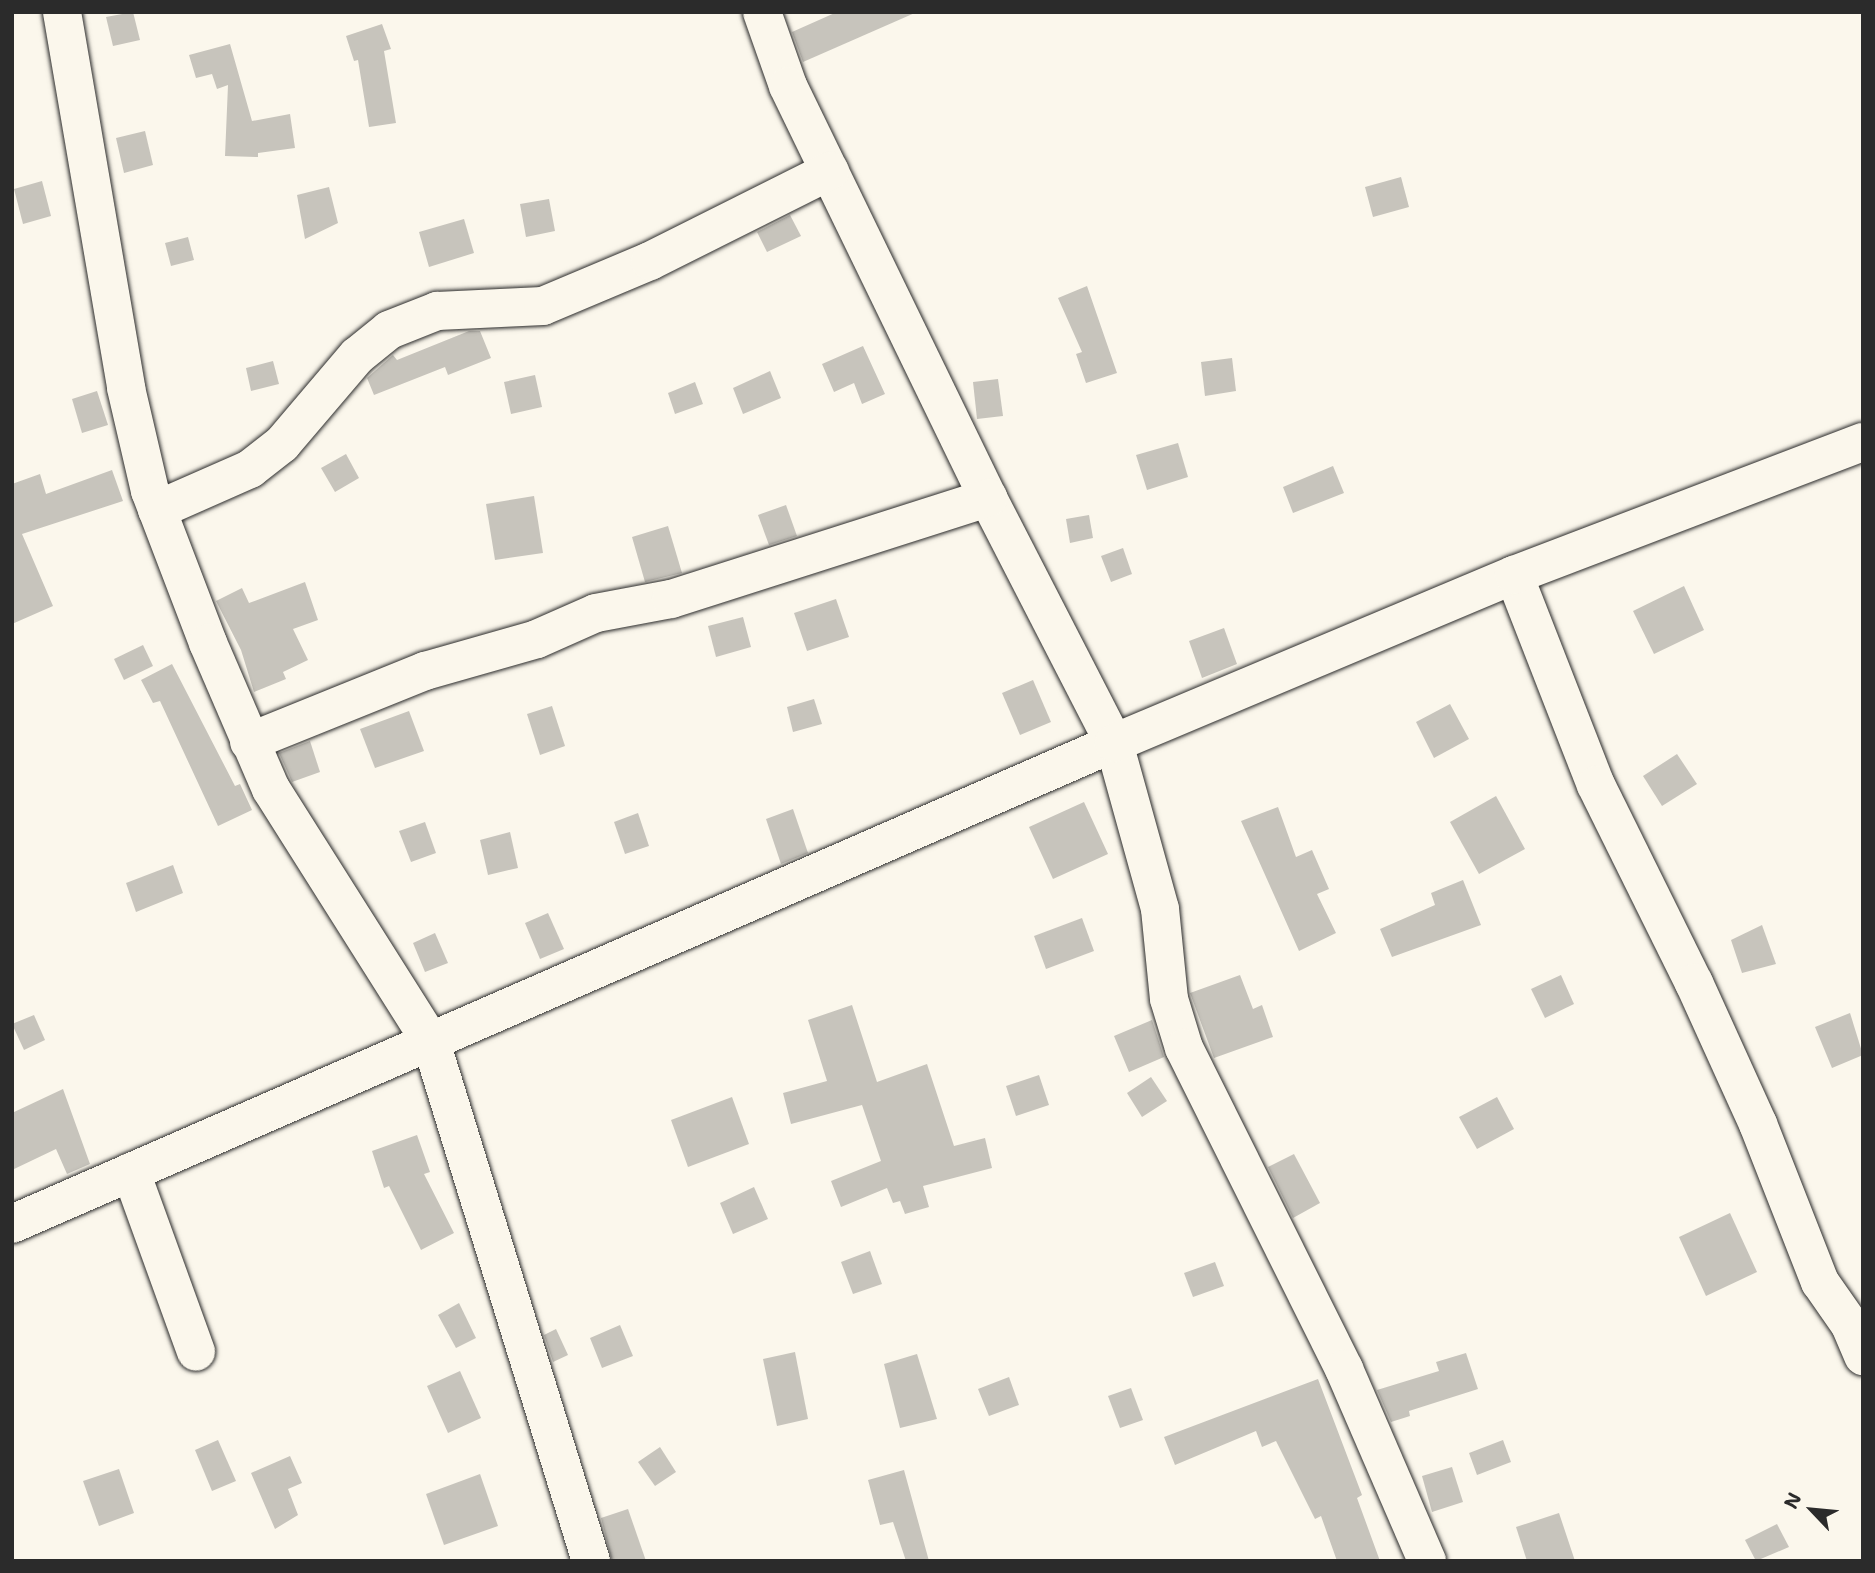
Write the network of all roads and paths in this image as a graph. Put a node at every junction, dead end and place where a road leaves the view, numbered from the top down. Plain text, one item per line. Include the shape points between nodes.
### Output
1 (62, 12) edge
2 (762, 12) edge
3 (830, 171) junction
4 (1863, 442) edge
5 (988, 498) junction
6 (157, 510) junction
7 (1514, 575) junction
8 (249, 742) junction
9 (1114, 743) junction
10 (431, 1042) junction
11 (131, 1172) junction
12 (12, 1224) edge
13 (1858, 1334) edge
14 (197, 1352) dead end
15 (591, 1561) edge
16 (1427, 1561) edge

1 - 6 street via 126,388
2 - 3 street via 788,86
3 - 5 street
3 - 6 street via 650,261 543,306 437,311 389,330 356,356 282,444 250,469
4 - 7 street
5 - 8 street via 671,599 596,613 537,639 425,671
5 - 9 street
6 - 8 street
7 - 9 street
7 - 13 street via 1596,785 1700,994 1758,1124 1820,1282
8 - 10 street via 322,875
9 - 10 street
9 - 16 street via 1139,819 1160,908 1168,999 1184,1048 1344,1369
10 - 11 street
10 - 15 street
11 - 12 street
11 - 14 street

